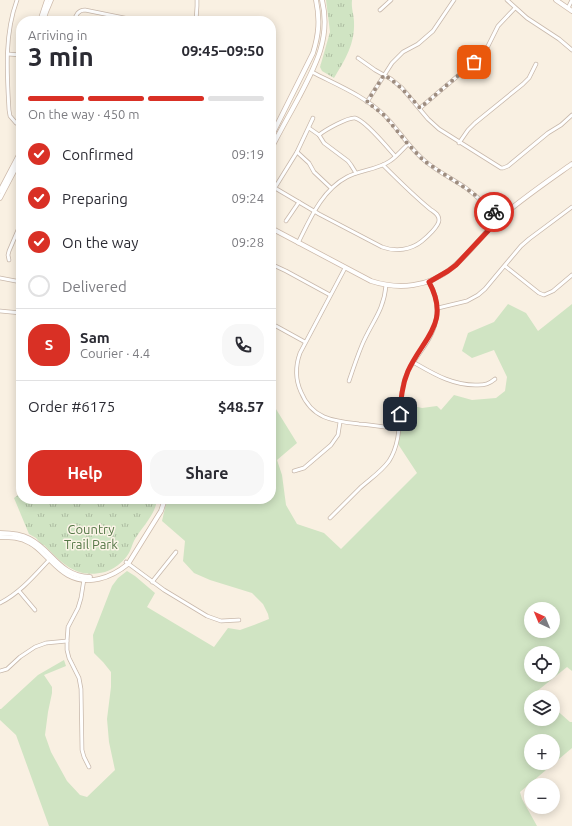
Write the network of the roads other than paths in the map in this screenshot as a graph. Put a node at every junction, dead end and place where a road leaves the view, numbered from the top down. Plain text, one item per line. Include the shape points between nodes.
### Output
1 (17, 0) edge
2 (47, 0) edge
3 (51, 0) edge
4 (196, 0) edge
5 (316, 0) edge
6 (322, 0) edge
7 (390, 0) edge
8 (454, 0) edge
9 (507, 0) edge
10 (556, 0) edge
11 (572, 0) edge
12 (515, 8) junction
13 (568, 8) junction
14 (380, 10) dead end
15 (572, 11) edge
16 (42, 16) edge
17 (45, 16) edge
18 (76, 16) edge
19 (114, 16) edge
20 (196, 16) edge
21 (572, 50) edge
22 (8, 54) junction
23 (16, 55) edge
24 (358, 58) dead end
25 (536, 64) dead end
26 (312, 72) junction
27 (384, 75) junction
28 (367, 102) junction
29 (420, 108) junction
30 (572, 115) edge
31 (313, 118) dead end
32 (16, 123) dead end
33 (276, 127) edge
34 (309, 128) junction
35 (319, 135) junction
36 (276, 140) edge
37 (459, 143) junction
38 (408, 144) junction
39 (297, 152) junction
40 (395, 156) junction
41 (16, 161) edge
42 (572, 164) edge
43 (383, 165) junction
44 (16, 168) edge
45 (356, 173) junction
46 (276, 186) edge
47 (331, 188) junction
48 (276, 189) edge
49 (0, 191) edge
50 (0, 198) edge
51 (299, 202) junction
52 (572, 207) edge
53 (315, 211) junction
54 (500, 218) junction
55 (286, 221) dead end
56 (276, 231) edge
57 (16, 234) edge
58 (298, 243) junction
59 (9, 260) dead end
60 (276, 266) edge
61 (505, 266) junction
62 (345, 268) junction
63 (572, 275) edge
64 (0, 278) edge
65 (16, 281) edge
66 (429, 282) junction
67 (386, 285) junction
68 (330, 295) junction
69 (438, 308) junction
70 (0, 311) edge
71 (16, 313) edge
72 (276, 326) edge
73 (305, 342) junction
74 (413, 362) junction
75 (495, 379) dead end
76 (349, 380) dead end
77 (340, 422) junction
78 (398, 429) junction
79 (294, 471) dead end
80 (163, 504) edge
81 (330, 518) dead end
82 (0, 533) edge
83 (0, 537) edge
84 (176, 552) dead end
85 (50, 559) junction
86 (127, 563) junction
87 (84, 578) junction
88 (152, 582) junction
89 (19, 591) junction
90 (0, 603) edge
91 (35, 610) dead end
92 (239, 620) dead end
93 (66, 641) junction
94 (0, 671) edge
95 (89, 767) dead end

1 - 22 street via 9,30
2 - 16 street
3 - 17 street
4 - 20 street
5 - 33 street via 319,23 313,52
6 - 26 street via 325,12 324,34
7 - 14 street
8 - 27 street via 433,31 422,42 397,57
9 - 12 street
10 - 13 street
11 - 13 street
12 - 21 street
12 - 29 street via 498,26 480,57
13 - 15 street
18 - 19 street via 83,10
22 - 23 street
22 - 32 street via 10,114
24 - 27 street
25 - 37 street via 529,78 468,130
26 - 28 street
26 - 36 street
27 - 28 street
27 - 29 street via 402,88
28 - 38 street via 384,115
29 - 37 street via 433,124
30 - 37 street via 503,168
31 - 34 street
34 - 35 street
34 - 39 street
35 - 40 street via 355,118 367,126
35 - 45 street via 324,143 348,161
38 - 40 street
38 - 54 street via 424,161 473,193
39 - 46 street
39 - 47 street
40 - 43 street
41 - 49 street
42 - 54 street
43 - 45 street
43 - 53 street via 438,215 438,224 423,240 404,249 388,249
44 - 50 street
45 - 47 street
47 - 53 street
48 - 51 street
51 - 53 street
51 - 55 street
52 - 61 street via 521,246
53 - 58 street
54 - 66 street via 456,265
56 - 58 street
57 - 59 street via 8,255
58 - 62 street
60 - 68 street
61 - 63 street via 544,296
61 - 69 street via 485,289 471,299
62 - 67 street via 371,281
62 - 68 street
64 - 65 street
66 - 67 street via 397,287
66 - 69 street
67 - 76 street via 385,298 361,346
68 - 73 street
69 - 74 street via 429,339
70 - 71 street
72 - 73 street
73 - 77 street via 296,368 302,396 323,418
74 - 75 street via 450,382 484,385
74 - 78 street via 404,384
77 - 78 street
77 - 79 street via 338,435 331,445 304,468
78 - 81 street via 395,448 382,470
80 - 86 street via 161,511
82 - 85 street via 28,538
83 - 85 street via 16,538 30,543
84 - 88 street
85 - 87 street via 68,575
85 - 89 street
86 - 87 street via 112,575
86 - 88 street
87 - 93 street via 80,603 68,628
88 - 92 street via 211,618
89 - 90 street
89 - 91 street
93 - 94 street via 36,647 7,669
93 - 95 street via 69,658 79,678 82,750

